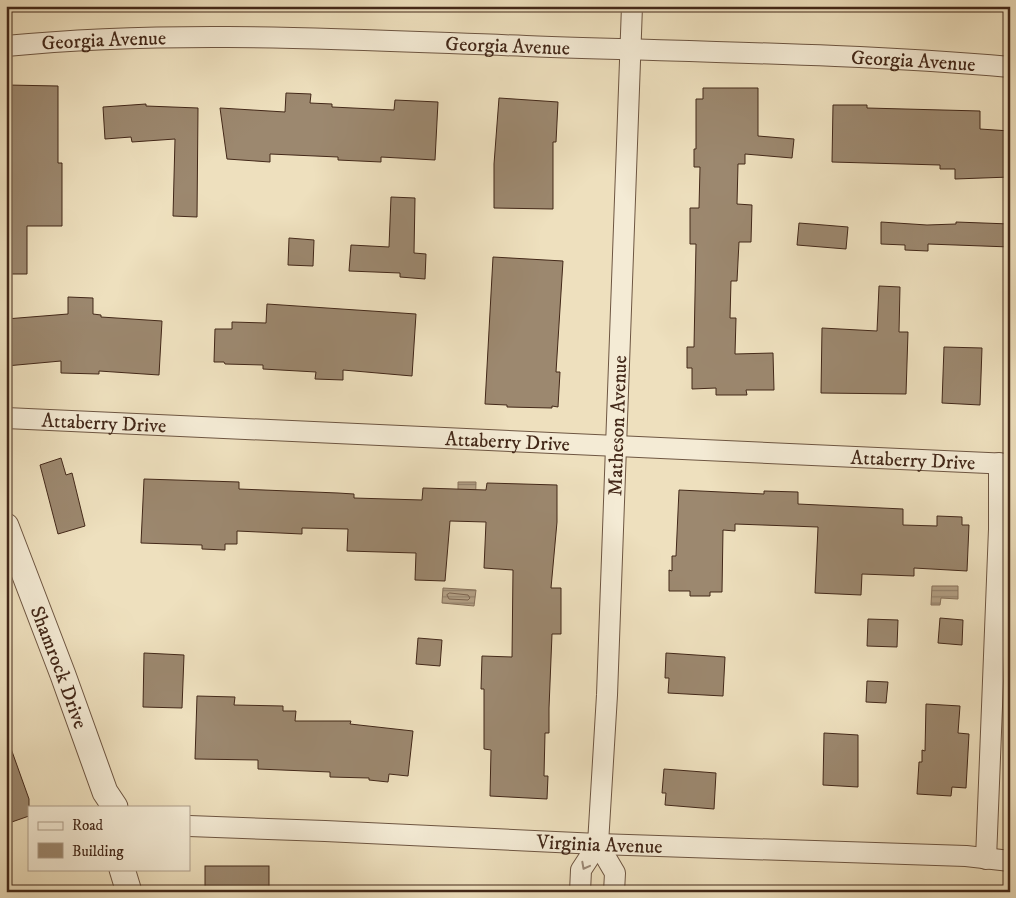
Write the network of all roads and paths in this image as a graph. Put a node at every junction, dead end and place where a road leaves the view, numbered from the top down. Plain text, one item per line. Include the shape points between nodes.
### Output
1 (632, 6) edge
2 (6, 46) edge
3 (630, 50) junction
4 (1010, 67) edge
5 (6, 418) edge
6 (617, 445) junction
7 (1004, 464) edge
8 (6, 526) edge
9 (114, 806) edge
10 (190, 826) edge
11 (598, 844) junction
12 (986, 859) junction
13 (1010, 862) edge
14 (122, 870) edge
15 (129, 892) edge
16 (580, 892) edge
17 (614, 892) edge

1 - 3 street, Matheson Avenue
2 - 3 street, Georgia Avenue via 102,39 221,37
3 - 4 street, Georgia Avenue
3 - 6 street, Matheson Avenue
5 - 6 street, Attaberry Drive
6 - 7 street, Attaberry Drive
6 - 11 street, Matheson Avenue via 610,649
7 - 12 street via 998,529
8 - 9 street, Shamrock Drive via 105,792
10 - 11 street, Virginia Avenue
11 - 12 street, Virginia Avenue
11 -> 16 street, Matheson Avenue via 581,870
11 - 17 street via 615,873
12 - 13 street, Virginia Avenue
14 - 15 street

